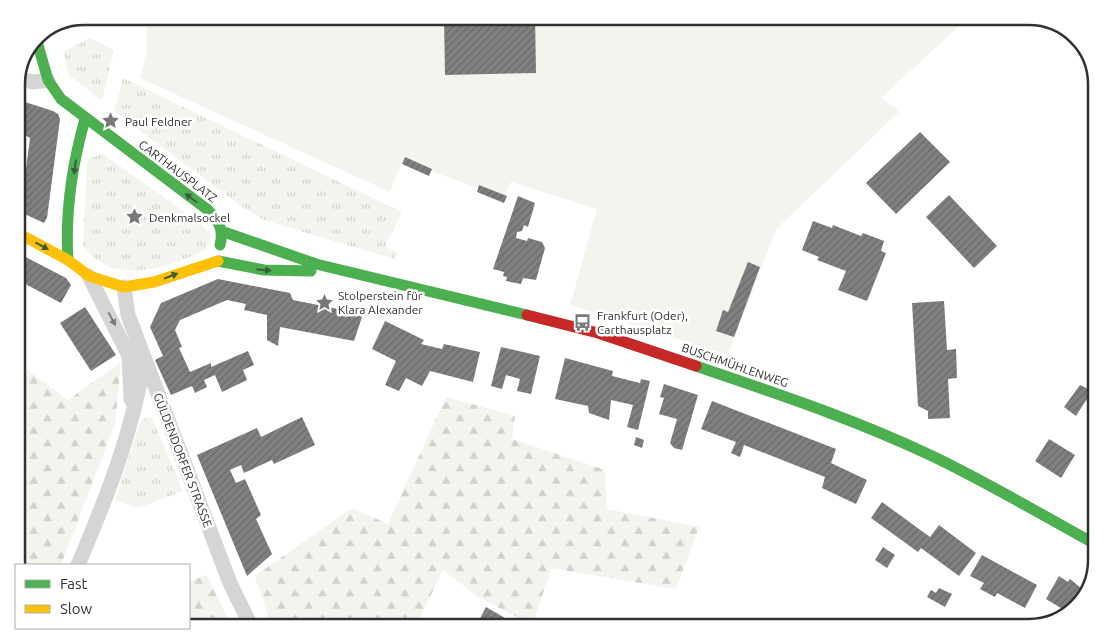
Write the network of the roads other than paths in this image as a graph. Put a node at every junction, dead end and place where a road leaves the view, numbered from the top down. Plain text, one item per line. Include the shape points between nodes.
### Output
1 (38, 47) edge
2 (25, 80) edge
3 (48, 80) junction
4 (85, 119) junction
5 (224, 232) junction
6 (25, 237) edge
7 (68, 260) junction
8 (216, 261) junction
9 (342, 272) junction
10 (89, 276) junction
11 (124, 287) junction
12 (144, 360) junction
13 (129, 429) junction
14 (1088, 540) edge
15 (78, 564) edge
16 (248, 619) edge

1 - 3 street, CARTHAUSPLATZ
2 - 3 street
3 - 4 street, CARTHAUSPLATZ via 61,99
5 -> 4 street, CARTHAUSPLATZ via 220,222 208,210
4 -> 7 street via 78,140 68,217
5 - 8 street
5 - 9 street, BUSCHMÜHLENWEG via 268,251
6 -> 7 street
7 - 10 street
8 -> 9 street, BUSCHMÜHLENWEG via 264,270
11 -> 8 street via 154,282
9 - 14 street, BUSCHMÜHLENWEG via 600,334 694,364 842,418 952,466
10 - 11 street
10 -> 13 street via 129,356
11 - 12 street, GÜLDENDORFER STRASSE via 128,314
12 - 13 street via 138,400
12 - 16 street, GÜLDENDORFER STRASSE via 230,583
13 - 15 street via 102,510

